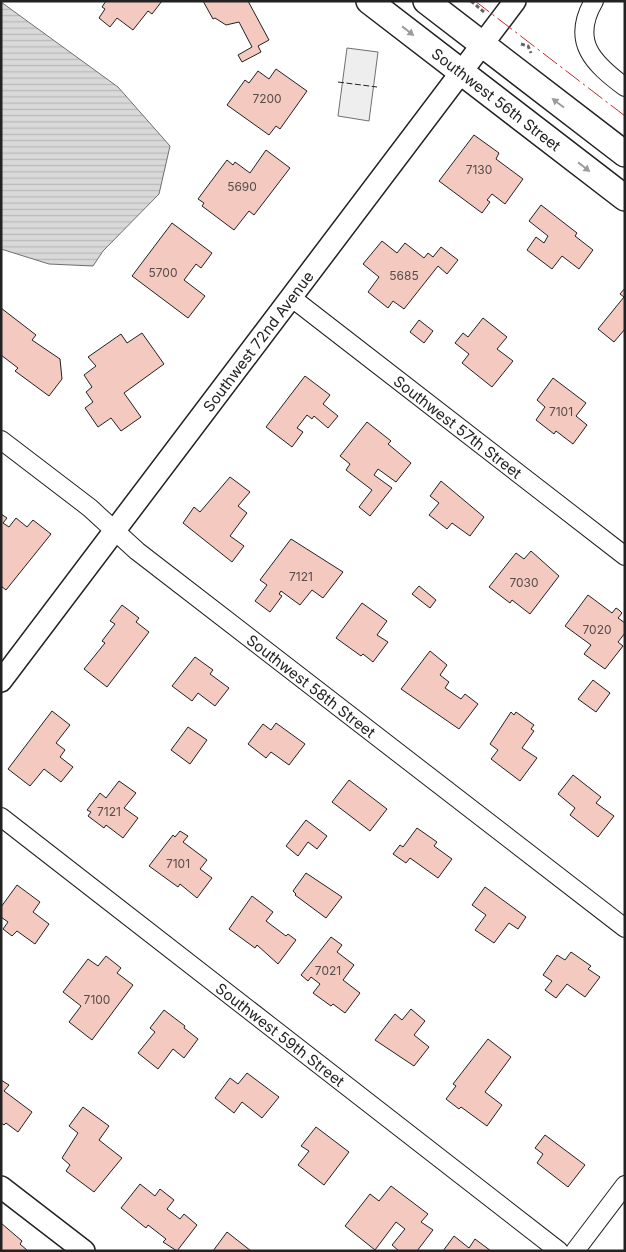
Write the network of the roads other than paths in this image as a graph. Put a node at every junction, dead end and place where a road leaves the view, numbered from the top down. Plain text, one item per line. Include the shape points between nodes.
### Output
1 (369, 1) edge
2 (426, 1) edge
3 (515, 1) edge
4 (594, 1) edge
5 (483, 45) junction
6 (462, 73) junction
7 (625, 87) edge
8 (625, 154) edge
9 (625, 198) edge
10 (292, 298) junction
11 (1, 440) edge
12 (116, 531) junction
13 (625, 556) edge
14 (1, 681) edge
15 (1, 817) edge
16 (625, 928) edge
17 (625, 1185) edge
18 (1, 1187) edge
19 (84, 1251) edge
20 (559, 1251) edge
21 (575, 1251) edge

1 -> 6 main road, Southwest 56th Street
2 - 5 main road
3 - 5 street, Southwest 72nd Avenue
4 - 7 street via 585,24 585,43 596,63
5 - 6 street, Southwest 72nd Avenue
8 -> 5 main road
6 -> 9 main road, Southwest 56th Street
6 - 10 street, Southwest 72nd Avenue
10 - 12 street, Southwest 72nd Avenue
10 - 13 street, Southwest 57th Street
11 - 12 street, Southwest 58th Street
12 - 14 street, Southwest 72nd Avenue
12 - 16 street, Southwest 58th Street via 137,551
15 - 20 street, Southwest 59th Street
17 - 21 street
18 - 19 street

